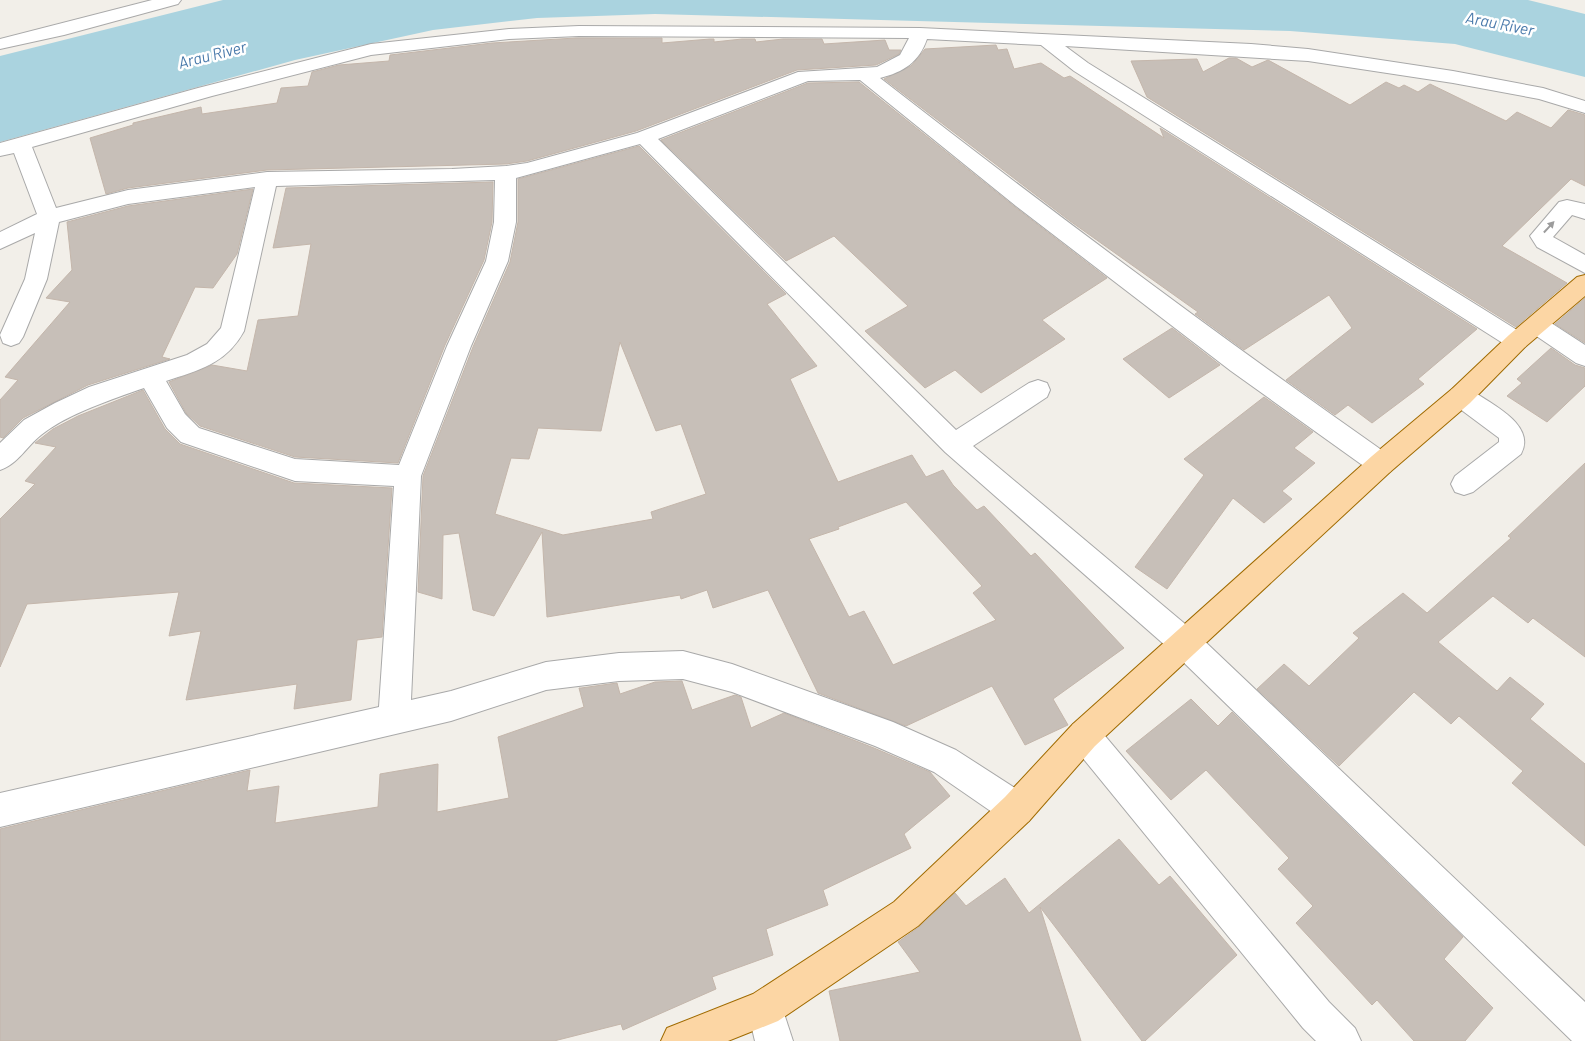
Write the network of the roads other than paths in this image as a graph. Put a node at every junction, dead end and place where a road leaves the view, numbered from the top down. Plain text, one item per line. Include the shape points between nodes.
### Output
1 (172, 0) edge
2 (920, 33) junction
3 (1046, 40) junction
4 (0, 44) edge
5 (865, 76) junction
6 (1585, 107) edge
7 (644, 137) junction
8 (21, 144) junction
9 (0, 150) edge
10 (506, 173) junction
11 (267, 179) junction
12 (1585, 212) edge
13 (49, 217) junction
14 (0, 241) edge
15 (1585, 265) edge
16 (1585, 283) edge
17 (1527, 333) junction
18 (11, 337) dead end
19 (1585, 357) edge
20 (150, 376) junction
21 (1038, 390) dead end
22 (1461, 396) junction
23 (954, 444) junction
24 (0, 459) edge
25 (1381, 464) junction
26 (408, 476) junction
27 (1464, 484) dead end
28 (1186, 644) junction
29 (394, 719) junction
30 (1084, 735) junction
31 (1017, 809) junction
32 (0, 810) edge
33 (769, 1025) edge
34 (1585, 1028) edge
35 (680, 1041) edge
36 (1342, 1041) edge

1 - 4 street
2 - 3 street
2 - 5 street via 903,63
2 - 8 street via 579,31 510,34 419,44 371,50 318,62
3 - 6 street via 1308,55 1462,78 1543,94
3 - 17 street via 1081,67
5 - 7 street via 833,73 805,76
5 - 25 street via 1240,364
7 - 10 street
7 - 23 street
8 - 9 street
8 - 13 street
10 - 11 street
10 - 26 street via 504,231 497,261 459,346
11 - 13 street via 128,197
11 - 20 street via 232,331 216,350 196,361
15 -> 12 street via 1545,242 1541,236 1567,208
13 - 14 street
13 - 18 street via 36,279
16 - 17 main road
17 - 19 street
17 - 22 main road
20 - 24 street via 64,410 34,427
20 - 26 street via 176,421 190,435 295,470
21 - 23 street
22 - 25 main road
22 - 27 street via 1512,436 1512,447
23 - 28 street
25 - 28 main road
26 - 29 street
28 - 30 main road
28 - 34 street
29 - 31 street via 451,706 546,676 619,667 683,665 732,678 882,733 945,761
29 - 32 street
30 - 31 main road
30 - 36 street via 1316,1015
31 - 33 main road via 906,914
33 - 35 main road

